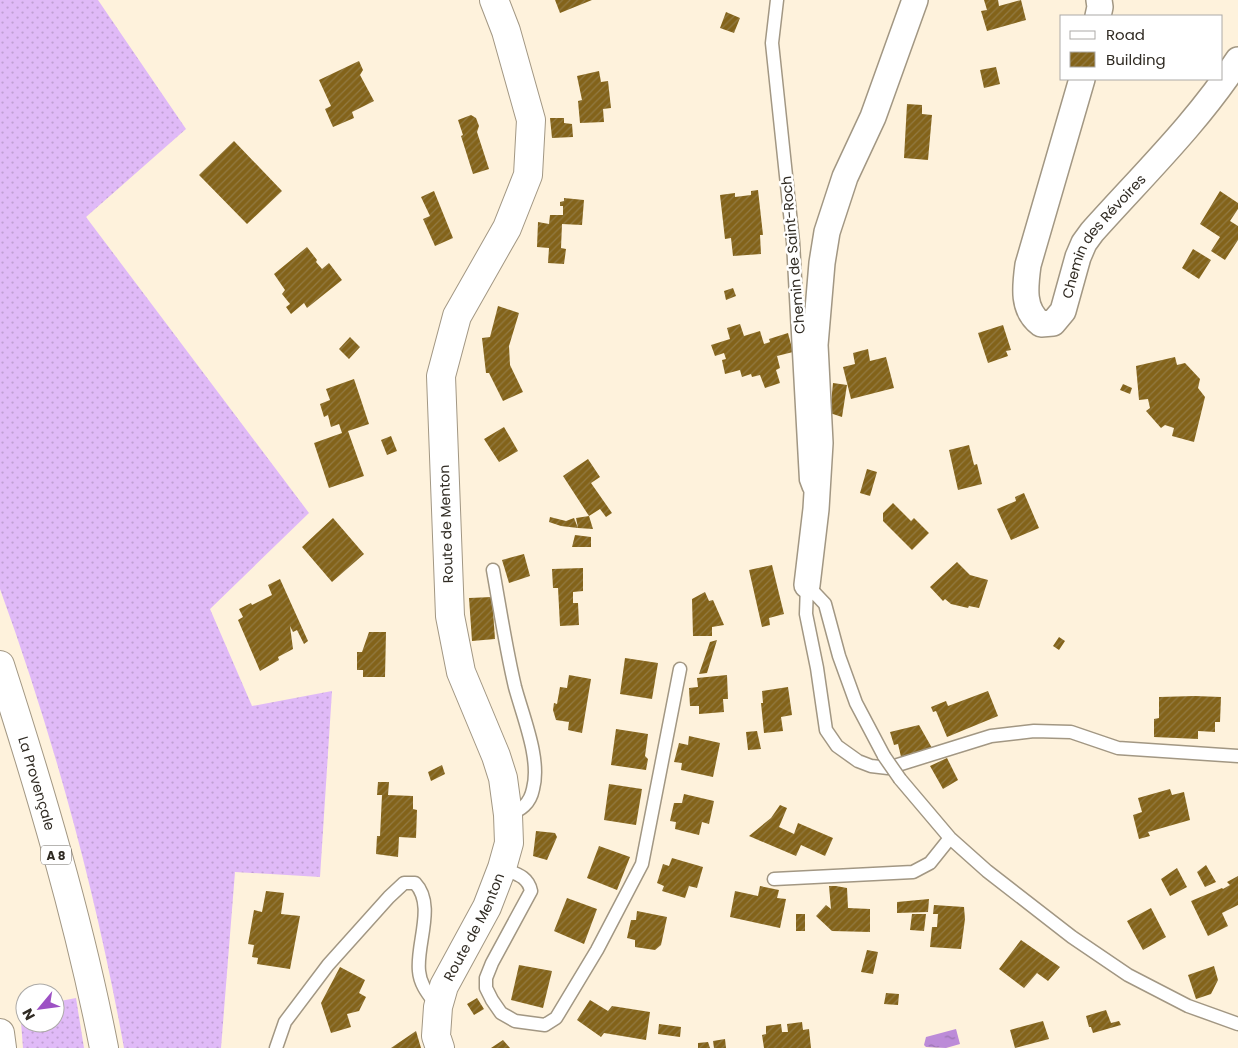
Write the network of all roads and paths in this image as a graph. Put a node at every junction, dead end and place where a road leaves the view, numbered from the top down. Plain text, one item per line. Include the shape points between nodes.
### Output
1 (494, 0) edge
2 (777, 0) edge
3 (915, 0) edge
4 (1099, 0) edge
5 (1098, 15) edge
6 (1238, 60) edge
7 (1082, 80) edge
8 (816, 509) junction
9 (493, 570) dead end
10 (807, 585) junction
11 (0, 665) edge
12 (680, 669) dead end
13 (1238, 756) edge
14 (508, 815) junction
15 (950, 838) junction
16 (502, 868) junction
17 (774, 879) dead end
18 (438, 1007) junction
19 (1238, 1024) edge
20 (0, 1033) edge
21 (2, 1048) edge
22 (104, 1048) edge
23 (276, 1048) edge
24 (440, 1048) edge

1 - 14 main road, Route de Menton via 531,120 528,175 508,228 457,316 441,376 450,616 461,672 503,778
2 - 8 lane, Chemin de Saint-Roch via 772,43 794,242 806,480
3 - 8 street via 874,117 845,177 827,232 815,346 820,443
4 - 5 street
6 - 7 street, Chemin des Révoires via 1194,120 1088,237 1078,257 1063,311 1053,323 1041,324 1028,307 1025,288 1028,266
8 - 10 street
9 - 14 lane via 535,772 534,790 527,805
10 - 13 lane via 806,614 826,730 837,746 858,761 888,768 990,736 1034,732 1071,732 1118,748
10 - 15 lane, bridge via 825,604 856,704 884,756
11 - 22 main road, La Provençale / A 8 via 41,798
12 - 16 lane via 642,864 597,950 556,1018 545,1024 515,1021 501,1013 486,988 492,963 532,891 530,883 523,877
14 - 16 main road, Route de Menton via 509,843
15 - 17 lane via 930,863 913,872
15 - 19 lane via 1056,925 1128,975 1188,1006
16 - 18 main road, Route de Menton via 487,907 444,986
18 - 23 lane via 423,987 419,971 425,907 422,890 415,883 404,883 328,965 285,1022
18 - 24 main road, Route de Menton via 436,1036
20 - 21 main road

